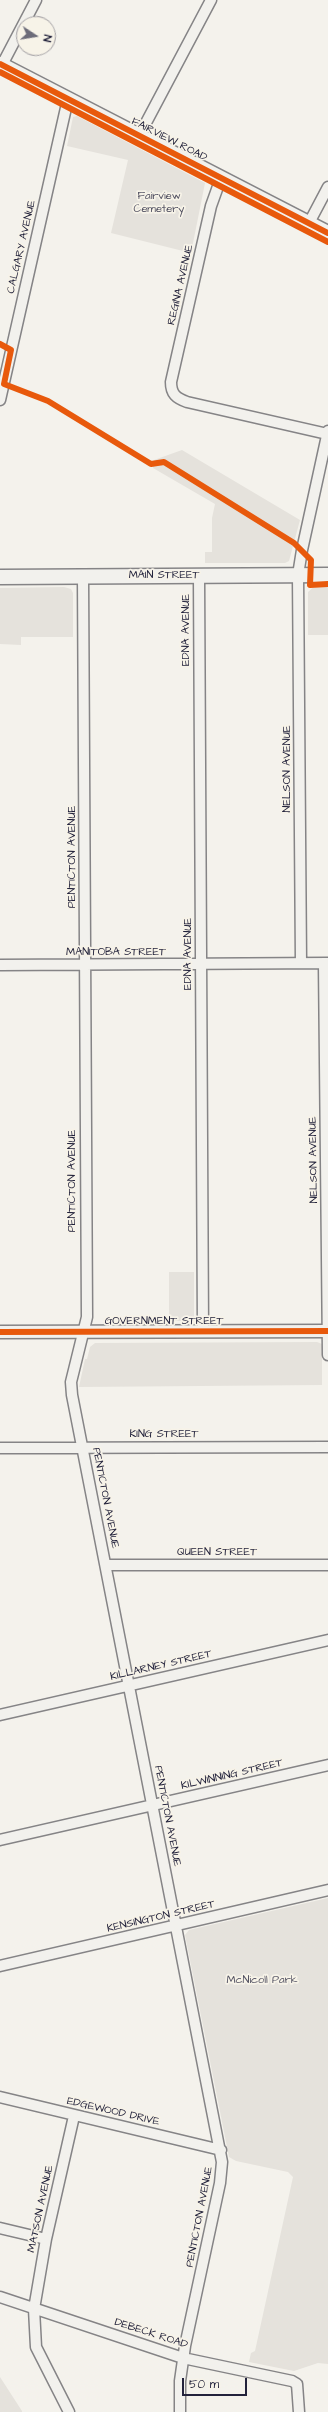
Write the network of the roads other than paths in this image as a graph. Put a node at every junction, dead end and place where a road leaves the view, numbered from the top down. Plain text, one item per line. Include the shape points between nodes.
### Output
1 (36, 0) edge
2 (211, 0) edge
3 (1, 65) edge
4 (68, 99) junction
5 (140, 136) junction
6 (221, 178) junction
7 (328, 187) edge
8 (309, 223) junction
9 (328, 233) edge
10 (0, 400) edge
11 (328, 432) edge
12 (298, 575) junction
13 (328, 575) edge
14 (83, 576) junction
15 (199, 576) junction
16 (0, 577) edge
17 (301, 963) junction
18 (201, 964) junction
19 (326, 964) edge
20 (0, 965) edge
21 (86, 965) junction
22 (203, 1331) junction
23 (328, 1331) edge
24 (0, 1332) edge
25 (83, 1332) junction
26 (328, 1355) edge
27 (328, 1447) edge
28 (0, 1448) edge
29 (82, 1448) junction
30 (106, 1565) junction
31 (328, 1565) edge
32 (328, 1640) edge
33 (130, 1686) junction
34 (0, 1715) edge
35 (328, 1765) edge
36 (153, 1805) junction
37 (0, 1840) edge
38 (328, 1890) edge
39 (177, 1925) junction
40 (0, 1966) edge
41 (0, 2097) edge
42 (74, 2116) junction
43 (221, 2150) junction
44 (0, 2228) edge
45 (46, 2239) junction
46 (0, 2297) edge
47 (34, 2308) junction
48 (183, 2358) junction
49 (69, 2412) edge
50 (180, 2412) edge
51 (299, 2412) edge

1 - 3 street
2 - 5 street
3 - 4 main road, FAIRVIEW ROAD
4 - 5 main road, FAIRVIEW ROAD
4 - 10 street, CALGARY AVENUE
5 - 6 main road, FAIRVIEW ROAD
6 - 8 main road, FAIRVIEW ROAD
6 - 11 street, REGINA AVENUE via 211,206 171,382 172,392 175,397 194,404
7 - 8 street
8 - 9 main road, FAIRVIEW ROAD
11 - 12 street, NELSON AVENUE
12 - 13 main road, MAIN STREET
12 - 15 main road, MAIN STREET
12 - 17 street, NELSON AVENUE
14 - 15 main road, MAIN STREET
14 - 16 main road, MAIN STREET
14 - 21 street, PENTICTON AVENUE
15 - 18 street, EDNA AVENUE
17 - 18 street, MANITOBA STREET
17 - 19 street, MANITOBA STREET
18 - 21 street, MANITOBA STREET
18 - 22 street, EDNA AVENUE
19 - 23 street, NELSON AVENUE
20 - 21 street, MANITOBA STREET
21 - 25 street, PENTICTON AVENUE via 87,1317
22 - 23 street, GOVERNMENT STREET
22 - 25 street, GOVERNMENT STREET
23 - 26 street, NELSON AVENUE
24 - 25 street, GOVERNMENT STREET
25 - 29 street, PENTICTON AVENUE via 71,1386
27 - 29 street, KING STREET
28 - 29 street, KING STREET
29 - 30 street, PENTICTON AVENUE
30 - 31 street, QUEEN STREET
30 - 33 street, PENTICTON AVENUE
32 - 33 street, KILLARNEY STREET
33 - 34 street, KILLARNEY STREET
33 - 36 street, PENTICTON AVENUE
35 - 36 street, KILWINNING STREET
36 - 37 street, KILWINNING STREET
36 - 39 street, PENTICTON AVENUE
38 - 39 street, KENSINGTON STREET
39 - 40 street, KENSINGTON STREET
39 - 43 street, PENTICTON AVENUE
41 - 42 street, EDGEWOOD DRIVE
42 - 43 street, EDGEWOOD DRIVE
42 - 45 street, MATSON AVENUE
43 - 48 street, PENTICTON AVENUE via 220,2183
44 - 45 street
45 - 47 street, MATSON AVENUE
46 - 47 street, DEBECK ROAD
47 - 48 street, DEBECK ROAD
47 - 49 street, MATSON AVENUE via 36,2347
48 - 50 street, PENTICTON AVENUE
48 - 51 street, DEBECK ROAD via 297,2384

